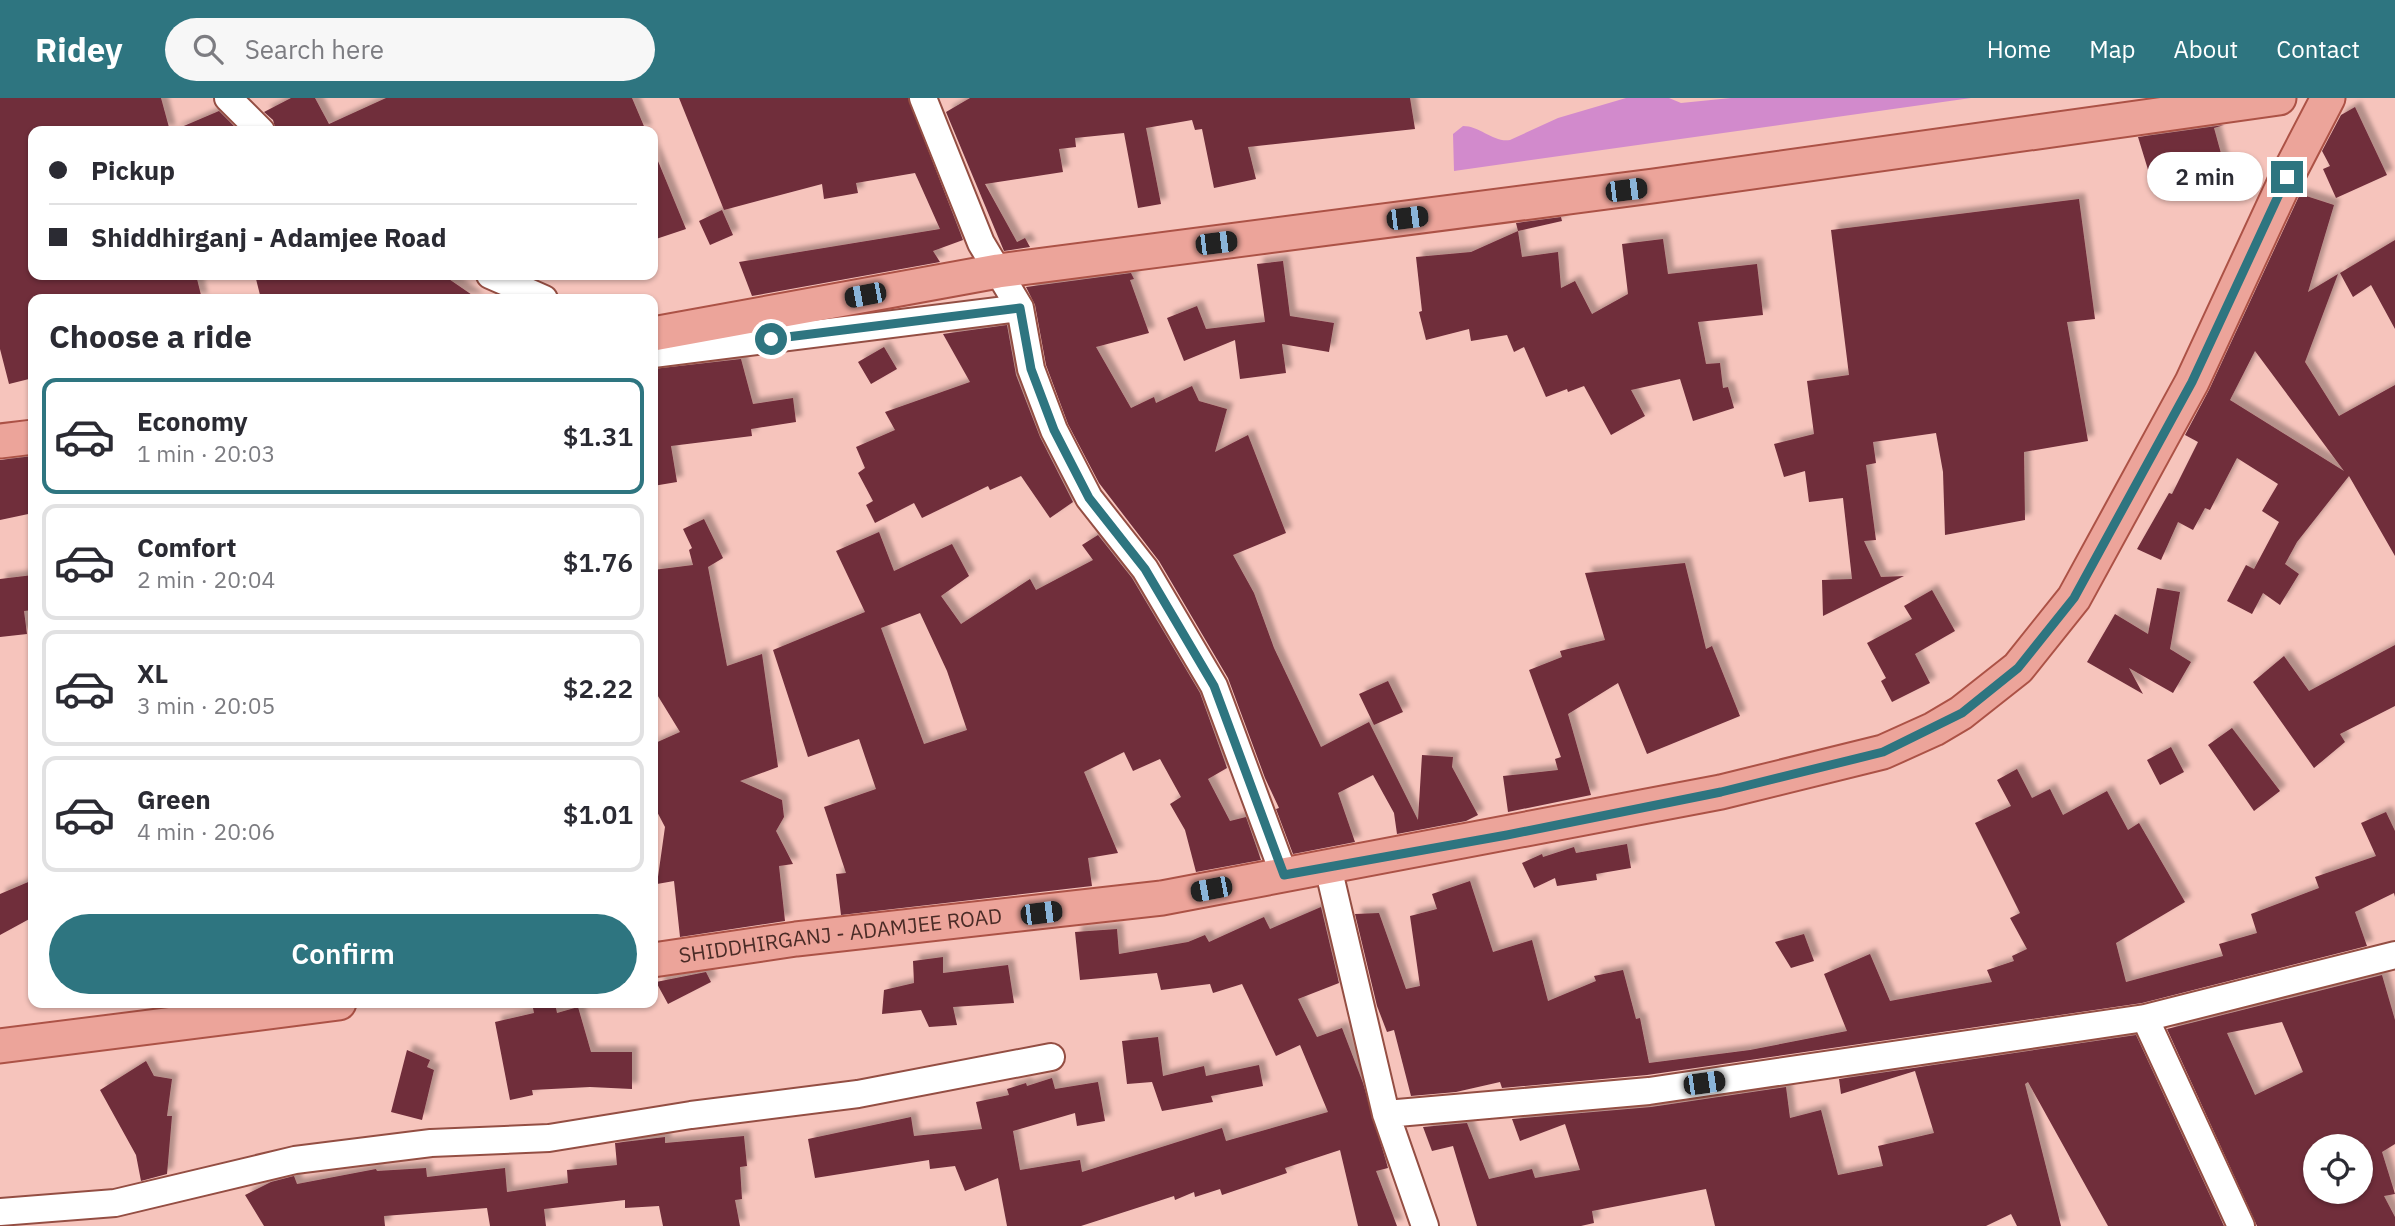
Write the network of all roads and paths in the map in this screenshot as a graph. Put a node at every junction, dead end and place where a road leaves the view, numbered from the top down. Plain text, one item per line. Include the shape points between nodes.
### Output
1 (228, 98) edge
2 (923, 98) edge
3 (2279, 98) edge
4 (2328, 98) edge
5 (256, 126) edge
6 (998, 271) junction
7 (501, 280) edge
8 (533, 294) edge
9 (1020, 308) junction
10 (658, 333) edge
11 (658, 353) edge
12 (28, 438) edge
13 (0, 441) edge
14 (1328, 867) junction
15 (1284, 875) junction
16 (2395, 956) edge
17 (658, 959) edge
18 (290, 1008) edge
19 (2146, 1018) junction
20 (0, 1046) edge
21 (1051, 1057) dead end
22 (1386, 1114) junction
23 (0, 1212) edge
24 (1425, 1226) edge
25 (2241, 1226) edge

1 - 5 street
2 - 6 street via 981,243
3 - 6 main road
4 - 14 main road, SHIDDHIRGANJ - ADAMJEE ROAD via 2192,382 2074,598 2018,668 1962,713 1883,752 1721,792
6 - 9 street
6 - 10 main road
7 - 8 street
9 - 11 street
9 - 15 street via 1031,369 1054,430 1089,498 1145,569 1214,686
12 - 13 main road
14 - 15 main road, SHIDDHIRGANJ - ADAMJEE ROAD
14 - 22 street
15 - 17 main road, SHIDDHIRGANJ - ADAMJEE ROAD via 1163,898
16 - 19 street
18 - 20 main road
19 - 22 street via 1649,1091
19 - 25 street
21 - 23 street via 858,1094 549,1138 432,1143 295,1160 115,1203
22 - 24 street

